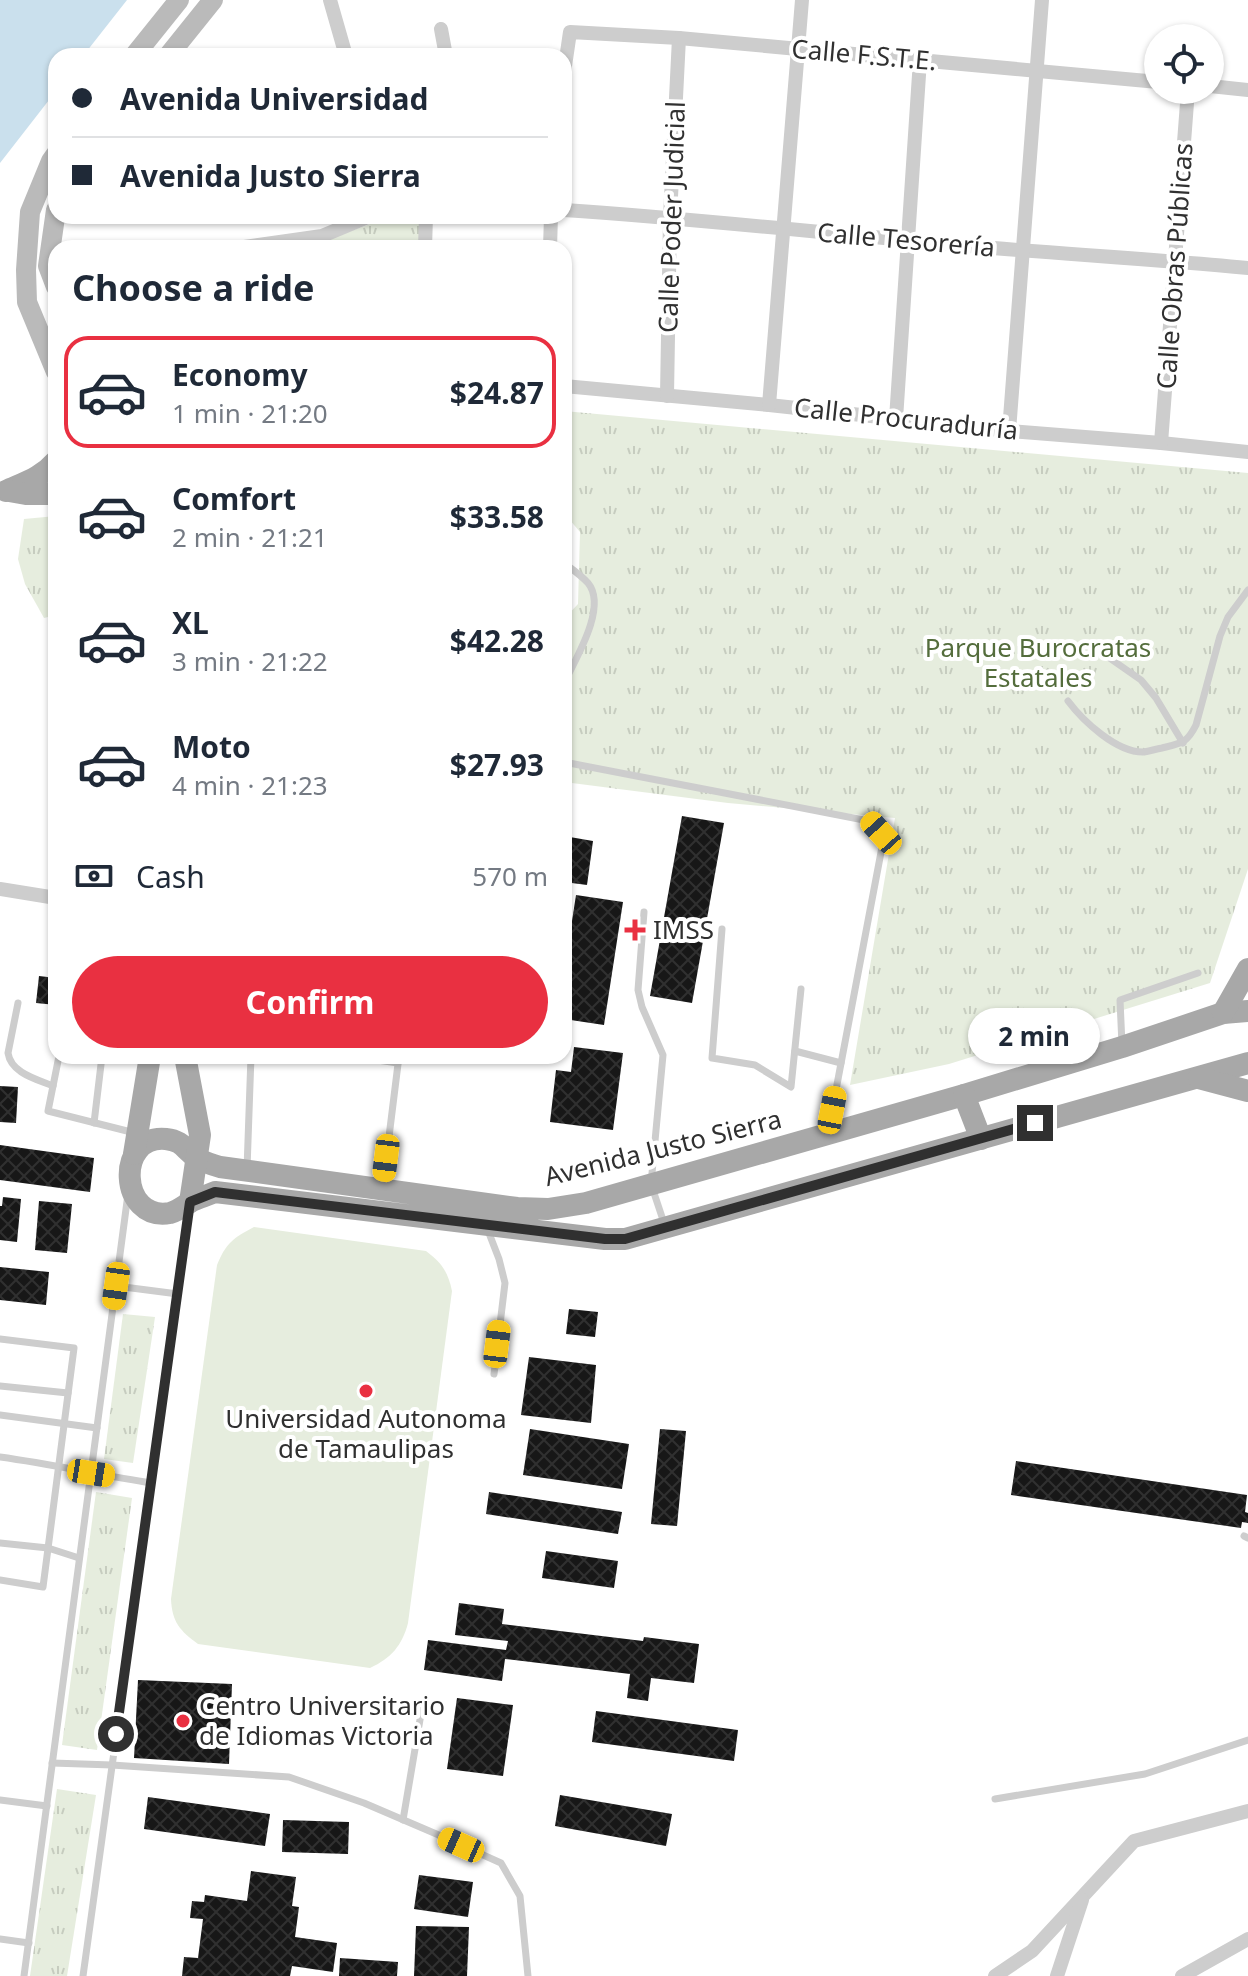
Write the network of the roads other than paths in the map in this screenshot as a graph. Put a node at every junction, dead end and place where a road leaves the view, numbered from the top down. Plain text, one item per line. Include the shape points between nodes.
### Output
1 (179, 0) edge
2 (213, 0) edge
3 (330, 0) edge
4 (802, 0) edge
5 (1042, 0) edge
6 (441, 29) dead end
7 (679, 38) junction
8 (140, 48) edge
9 (174, 48) edge
10 (344, 48) edge
11 (445, 48) edge
12 (568, 48) edge
13 (798, 49) junction
14 (920, 60) junction
15 (1037, 71) junction
16 (1144, 81) edge
17 (1224, 87) edge
18 (1248, 90) edge
19 (1187, 104) edge
20 (48, 168) edge
21 (572, 211) edge
22 (670, 217) junction
23 (355, 224) edge
24 (783, 229) junction
25 (324, 240) edge
26 (908, 240) junction
27 (1023, 250) junction
28 (1176, 261) junction
29 (1248, 268) edge
30 (48, 353) edge
31 (572, 387) edge
32 (667, 396) junction
33 (769, 405) junction
34 (896, 419) junction
35 (1009, 431) junction
36 (1161, 443) junction
37 (1248, 452) edge
38 (48, 470) edge
39 (3, 490) edge
40 (48, 494) edge
41 (572, 570) edge
42 (1248, 590) edge
43 (1098, 650) dead end
44 (572, 666) edge
45 (1068, 701) dead end
46 (1183, 743) junction
47 (572, 764) edge
48 (0, 889) edge
49 (48, 897) edge
50 (644, 912) dead end
51 (722, 929) dead end
52 (1248, 969) edge
53 (1198, 973) dead end
54 (801, 989) dead end
55 (18, 1003) dead end
56 (1248, 1011) edge
57 (1223, 1013) junction
58 (1122, 1047) junction
59 (795, 1051) junction
60 (841, 1063) junction
61 (1248, 1063) edge
62 (57, 1064) edge
63 (101, 1064) edge
64 (149, 1064) edge
65 (187, 1064) edge
66 (251, 1064) edge
67 (397, 1064) edge
68 (1198, 1078) junction
69 (53, 1086) junction
70 (1248, 1091) edge
71 (964, 1095) junction
72 (94, 1123) junction
73 (827, 1134) junction
74 (981, 1139) junction
75 (135, 1144) junction
76 (196, 1158) junction
77 (247, 1171) junction
78 (129, 1183) junction
79 (651, 1184) junction
80 (382, 1190) junction
81 (190, 1202) junction
82 (486, 1225) junction
83 (666, 1228) junction
84 (116, 1286) junction
85 (178, 1294) junction
86 (0, 1339) edge
87 (494, 1374) dead end
88 (0, 1386) edge
89 (68, 1393) junction
90 (0, 1415) edge
91 (64, 1424) junction
92 (97, 1428) junction
93 (0, 1457) edge
94 (59, 1466) junction
95 (91, 1473) junction
96 (151, 1483) junction
97 (0, 1543) edge
98 (48, 1548) junction
99 (79, 1558) junction
100 (0, 1580) edge
101 (423, 1702) dead end
102 (1248, 1740) edge
103 (52, 1763) junction
104 (112, 1765) junction
105 (995, 1799) dead end
106 (0, 1800) edge
107 (47, 1806) junction
108 (1248, 1811) edge
109 (403, 1820) junction
110 (1083, 1896) junction
111 (0, 1939) edge
112 (1248, 1939) edge
113 (29, 1943) junction
114 (24, 1976) edge
115 (83, 1976) edge
116 (528, 1976) edge
117 (995, 1976) edge
118 (1057, 1976) edge
119 (1182, 1976) edge

1 - 8 main road
2 - 9 main road
3 - 10 street
4 - 13 street
5 - 15 street
6 - 11 street
7 - 12 street, Calle F.S.T.E. via 570,32
7 - 13 street, Calle F.S.T.E.
7 - 22 street, Calle Poder Judicial
13 - 14 street, Calle F.S.T.E.
13 - 24 street
14 - 15 street, Calle F.S.T.E.
14 - 26 street
15 - 16 street, Calle F.S.T.E.
15 - 27 street
17 - 18 street
19 - 28 street, Calle Obras Públicas
20 - 30 main road via 30,212 26,270 27,302
21 - 22 street, Calle Tesorería
22 - 24 street, Calle Tesorería
22 - 32 street, Calle Poder Judicial
23 - 25 street
24 - 26 street, Calle Tesorería
24 - 33 street
26 - 27 street, Calle Tesorería
26 - 34 street
27 - 28 street, Calle Tesorería
27 - 35 street
28 - 29 street, Calle Tesorería
28 - 36 street, Calle Obras Públicas
31 - 32 street, Calle Procuraduría
32 - 33 street, Calle Procuraduría
33 - 34 street, Calle Procuraduría
34 - 35 street, Calle Procuraduría
35 - 36 street, Calle Procuraduría
36 - 37 street, Calle Procuraduría
38 - 39 main road
39 - 40 main road
41 - 44 lane via 590,585 594,596 593,620
42 - 46 lane via 1228,617 1196,725
43 - 46 lane via 1141,680
45 - 46 lane via 1124,749 1143,752
47 - 60 lane via 869,821 881,833
48 - 49 street
50 - 79 lane via 638,990 663,1055
51 - 59 lane via 712,1058 755,1065 791,1087
52 - 57 main road
53 - 58 lane via 1120,1000
54 - 59 lane
55 - 69 lane via 9,1061
56 - 57 main road, Avenida Justo Sierra
57 - 58 main road, Avenida Justo Sierra
58 - 71 main road, Avenida Justo Sierra
59 - 60 lane
60 - 73 lane
61 - 68 main road
62 - 69 lane
63 - 72 lane
64 - 75 main road
65 - 76 main road via 200,1135
66 - 77 lane
67 - 80 lane
68 - 70 main road
68 - 74 main road
69 - 72 lane via 48,1111
71 - 73 main road, Avenida Justo Sierra
71 - 74 main road
72 - 75 lane
73 - 79 main road, Avenida Justo Sierra
74 - 83 main road
75 - 76 main road, Avenida Justo Sierra via 179,1142
75 - 78 main road
76 - 77 main road, Avenida Justo Sierra
76 - 81 main road
77 - 80 main road, Avenida Justo Sierra
78 - 81 main road via 145,1209 160,1214
78 - 84 lane
79 - 80 main road, Avenida Justo Sierra via 548,1209
79 - 83 lane
81 - 82 main road via 215,1192
81 - 85 lane
82 - 83 main road via 605,1239
82 - 87 lane via 505,1283
84 - 85 lane
84 - 92 lane
85 - 96 lane
86 - 89 lane via 74,1348
88 - 89 lane
89 - 91 lane
90 - 91 lane
91 - 92 lane
91 - 94 lane
92 - 95 lane
93 - 94 lane
94 - 95 lane
94 - 98 lane
95 - 96 lane
95 - 99 lane
96 - 104 lane
97 - 98 lane
98 - 99 lane
98 - 100 lane via 43,1587
99 - 103 lane
101 - 109 lane
102 - 105 lane via 1145,1774
103 - 104 lane
103 - 107 lane
104 - 109 lane via 289,1777
104 - 115 lane
106 - 107 lane
107 - 113 lane
108 - 110 street via 1134,1841
109 - 116 lane via 501,1863 520,1896
110 - 117 street via 1032,1951
110 - 118 street
111 - 113 lane
112 - 119 street
113 - 114 lane

